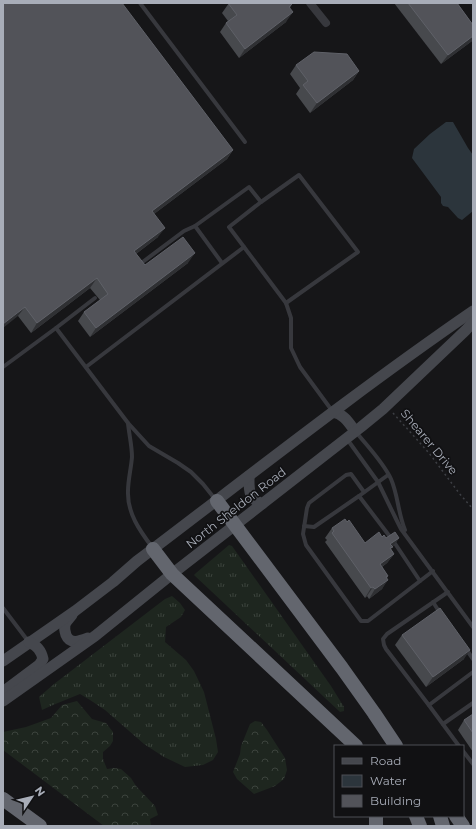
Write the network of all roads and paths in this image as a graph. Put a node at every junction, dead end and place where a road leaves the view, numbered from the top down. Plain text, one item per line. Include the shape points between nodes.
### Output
1 (140, 3) edge
2 (310, 3) edge
3 (326, 23) dead end
4 (245, 142) dead end
5 (261, 202) junction
6 (195, 226) junction
7 (244, 247) junction
8 (222, 264) junction
9 (139, 265) edge
10 (95, 298) dead end
11 (286, 303) junction
12 (473, 311) edge
13 (473, 322) edge
14 (56, 328) junction
15 (3, 367) edge
16 (86, 367) junction
17 (386, 406) junction
18 (333, 412) junction
19 (128, 423) junction
20 (351, 435) junction
21 (388, 474) junction
22 (248, 476) junction
23 (378, 482) junction
24 (364, 492) junction
25 (359, 496) junction
26 (396, 500) junction
27 (216, 501) junction
28 (387, 501) junction
29 (262, 504) junction
30 (473, 509) edge
31 (235, 525) junction
32 (304, 526) junction
33 (407, 536) junction
34 (153, 549) junction
35 (433, 572) junction
36 (172, 574) junction
37 (420, 581) junction
38 (448, 592) junction
39 (433, 602) junction
40 (3, 608) edge
41 (75, 611) junction
42 (442, 615) edge
43 (473, 627) edge
44 (95, 636) junction
45 (29, 642) junction
46 (464, 646) edge
47 (473, 659) edge
48 (3, 661) edge
49 (473, 672) edge
50 (3, 692) edge
51 (297, 692) junction
52 (3, 701) edge
53 (473, 703) edge
54 (429, 705) junction
55 (374, 713) junction
56 (443, 724) junction
57 (344, 745) edge
58 (355, 745) edge
59 (395, 745) edge
60 (400, 745) edge
61 (458, 745) edge
62 (464, 752) edge
63 (473, 764) edge
64 (3, 799) edge
65 (457, 817) edge
66 (40, 826) edge
67 (463, 826) edge

1 - 4 lane
2 - 3 street
5 - 6 lane via 249,187
5 - 7 lane via 229,227
5 - 11 lane via 299,175 358,252
6 - 8 lane
6 - 9 lane via 184,231
7 - 8 lane
7 - 11 lane
8 - 16 lane
10 - 14 lane
11 - 18 lane via 291,318 291,348 300,367
12 - 18 main road, North Sheldon Road
13 - 17 main road, North Sheldon Road
14 - 15 lane
14 - 16 lane
16 - 19 lane
17 - 20 main road, North Sheldon Road
17 - 30 path, Shearer Drive via 429,453
18 - 20 main road via 345,418
18 - 22 main road, North Sheldon Road
19 - 27 lane via 149,446 191,472
19 - 34 lane via 132,456 128,504 132,516
20 - 21 lane via 378,460
20 - 23 lane
20 - 29 main road, North Sheldon Road
21 - 23 lane
21 - 26 lane
22 - 27 main road, North Sheldon Road
22 - 29 main road via 250,495
23 - 24 lane
23 - 28 lane
24 - 25 lane
24 - 32 lane via 351,474 346,475 309,503
25 - 32 lane via 314,527
25 - 37 lane
26 - 28 lane
26 - 33 lane
27 - 31 highway
27 - 34 main road, North Sheldon Road
28 - 33 lane
29 - 31 main road, North Sheldon Road
31 - 36 main road, North Sheldon Road
31 - 55 highway
32 - 37 lane via 306,545 361,621 368,621
33 - 35 lane
34 - 36 highway
34 - 41 main road, North Sheldon Road
35 - 37 lane
35 - 38 lane
36 - 44 main road, North Sheldon Road
36 - 51 highway
38 - 39 lane
38 - 43 lane
39 - 42 lane
39 - 54 lane via 383,639 386,649
40 - 45 lane
41 - 44 main road via 64,627 70,641
41 - 45 main road, North Sheldon Road
44 - 52 main road, North Sheldon Road
45 - 48 main road, North Sheldon Road
45 - 50 main road via 42,654 39,665
46 - 47 lane
49 - 54 lane
51 - 57 highway
51 - 58 highway
53 - 56 lane
54 - 56 lane
55 - 59 highway
55 - 60 highway
56 - 61 lane
62 - 63 lane
64 - 66 highway
65 - 67 highway

